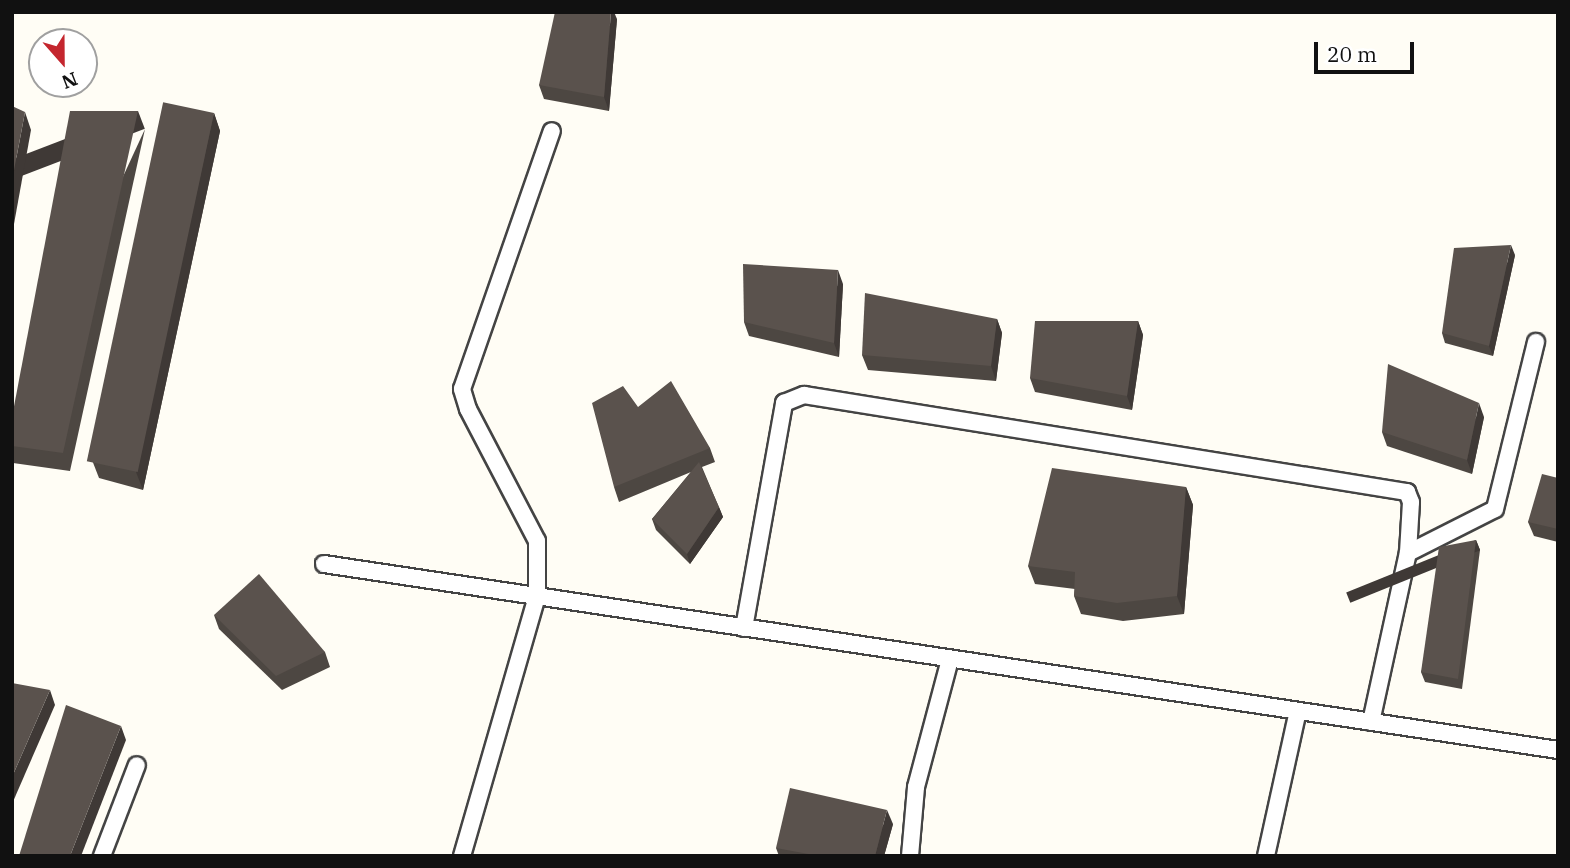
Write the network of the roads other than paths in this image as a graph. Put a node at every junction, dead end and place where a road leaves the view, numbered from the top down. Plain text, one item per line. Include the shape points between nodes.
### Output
1 (552, 131) dead end
2 (1536, 342) dead end
3 (1408, 554) junction
4 (324, 564) dead end
5 (537, 596) junction
6 (744, 628) junction
7 (950, 659) junction
8 (1298, 711) junction
9 (1371, 722) junction
10 (1558, 750) edge
11 (137, 765) dead end
12 (102, 856) edge
13 (463, 856) edge
14 (910, 856) edge
15 (1266, 856) edge

1 - 5 lane via 462,389 537,541
2 - 3 lane via 1496,509
3 - 6 lane via 1411,502 1407,492 804,395 784,403
3 - 9 lane
4 - 5 lane
5 - 6 lane
5 - 13 lane
6 - 7 lane
7 - 8 lane
7 - 14 lane via 916,787
8 - 9 lane
8 - 15 lane
9 - 10 lane
11 - 12 lane

